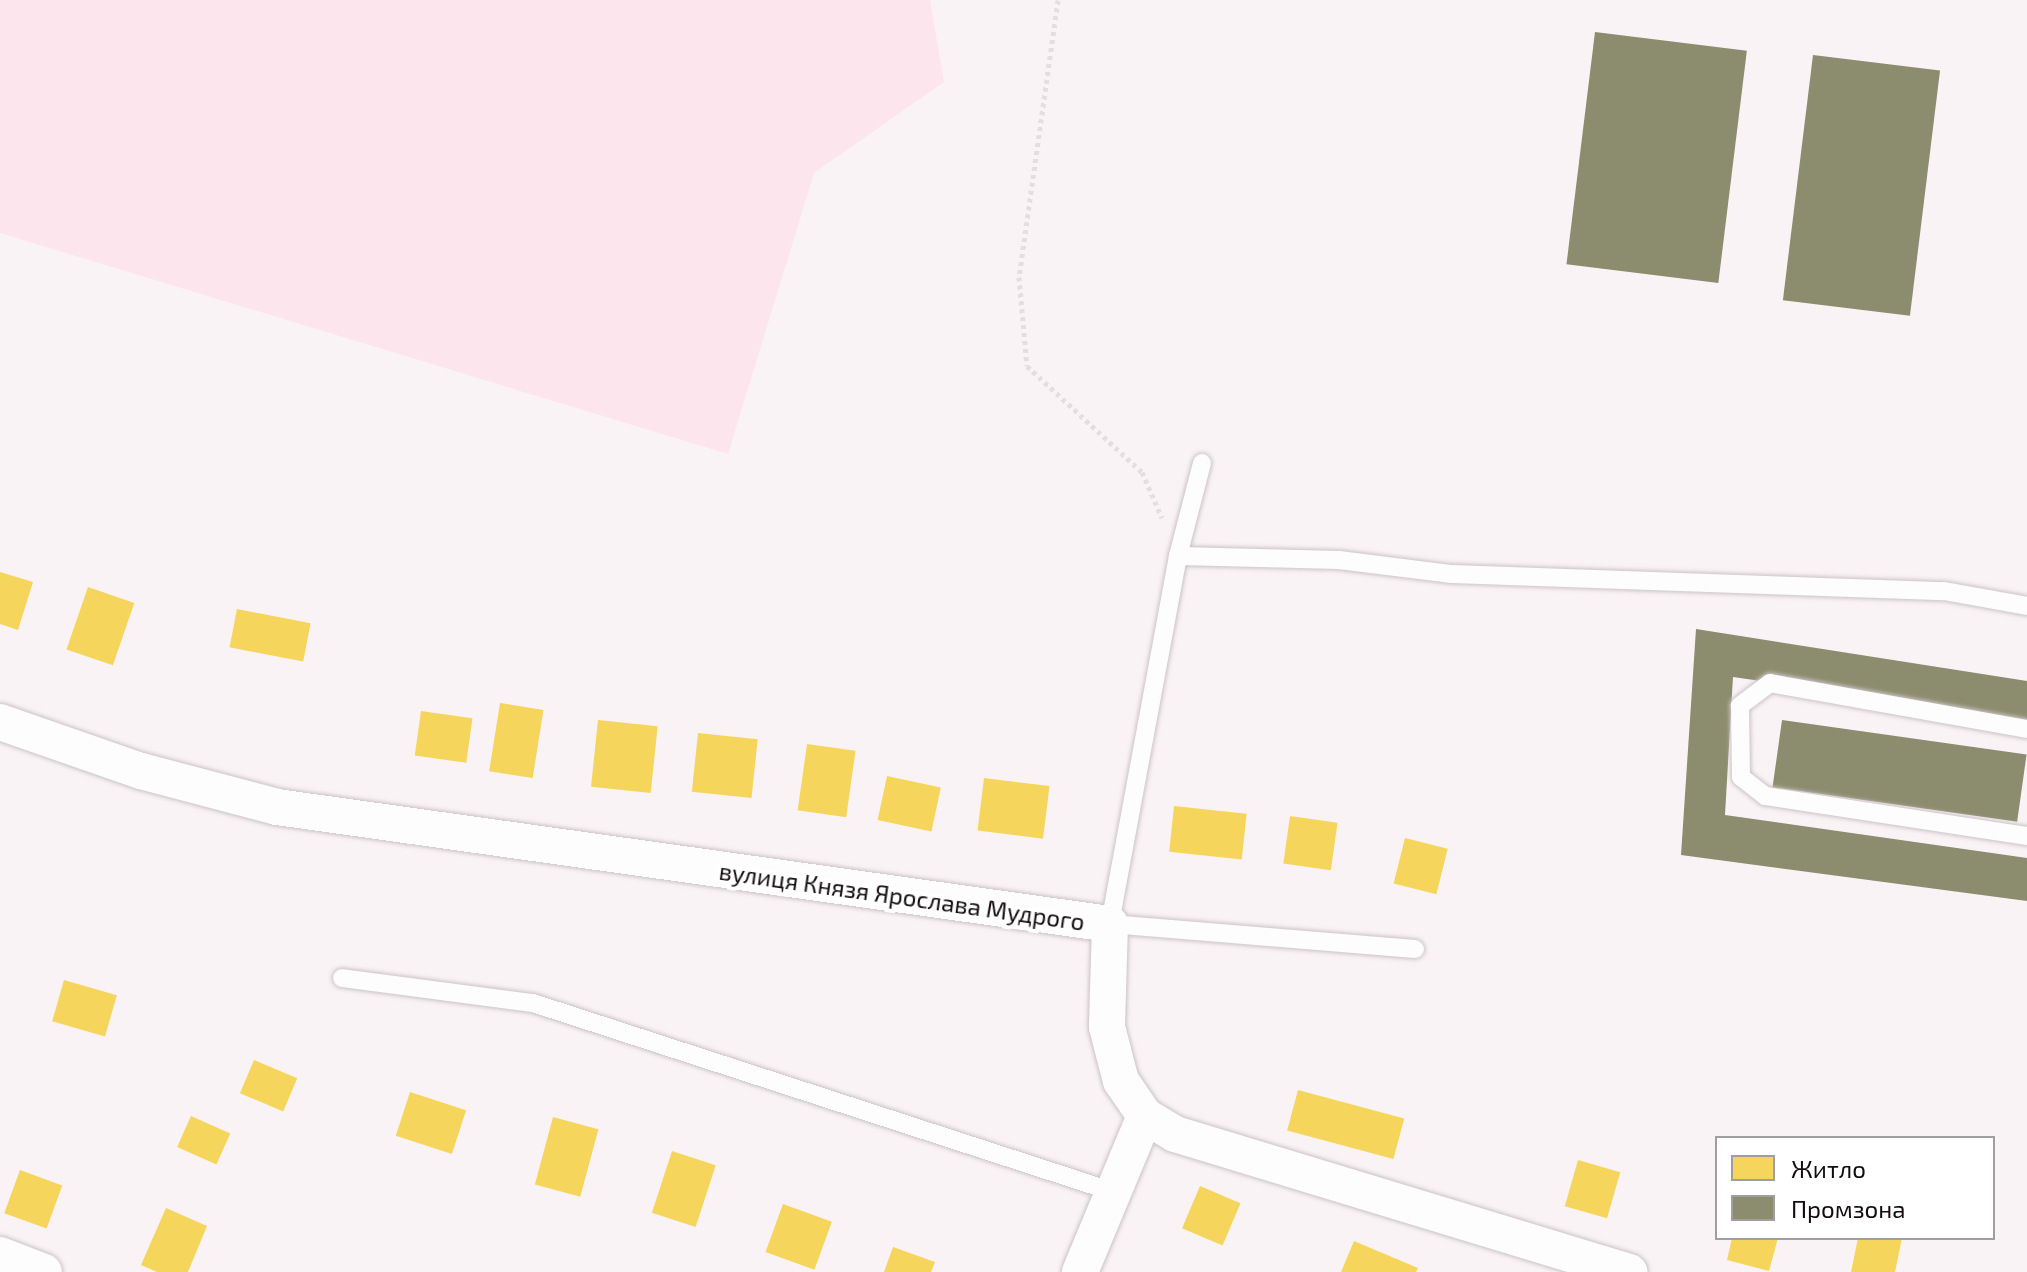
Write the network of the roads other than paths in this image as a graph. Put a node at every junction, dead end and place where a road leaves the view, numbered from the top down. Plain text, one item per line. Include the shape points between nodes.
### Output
1 (1202, 463) dead end
2 (1178, 556) junction
3 (2027, 606) edge
4 (0, 722) edge
5 (2027, 729) edge
6 (2027, 836) edge
7 (1110, 924) junction
8 (1415, 949) dead end
9 (342, 978) dead end
10 (1145, 1116) junction
11 (1114, 1192) junction
12 (0, 1255) edge
13 (44, 1272) edge
14 (1080, 1272) edge
15 (1630, 1272) edge

1 - 2 lane
2 - 3 lane via 1339,560 1452,574 1944,591
2 - 7 lane
4 - 7 street, вулиця Князя Ярослава Мудрого via 141,771 277,807
5 - 6 lane via 1770,683 1740,706 1741,777 1765,796
7 - 8 lane
7 - 10 street, вулиця Князя Ярослава Мудрого via 1107,1027 1121,1081
9 - 11 lane via 533,1003
10 - 11 street
10 - 15 street, вулиця Князя Ярослава Мудрого via 1175,1134
11 - 14 street
12 - 13 street

